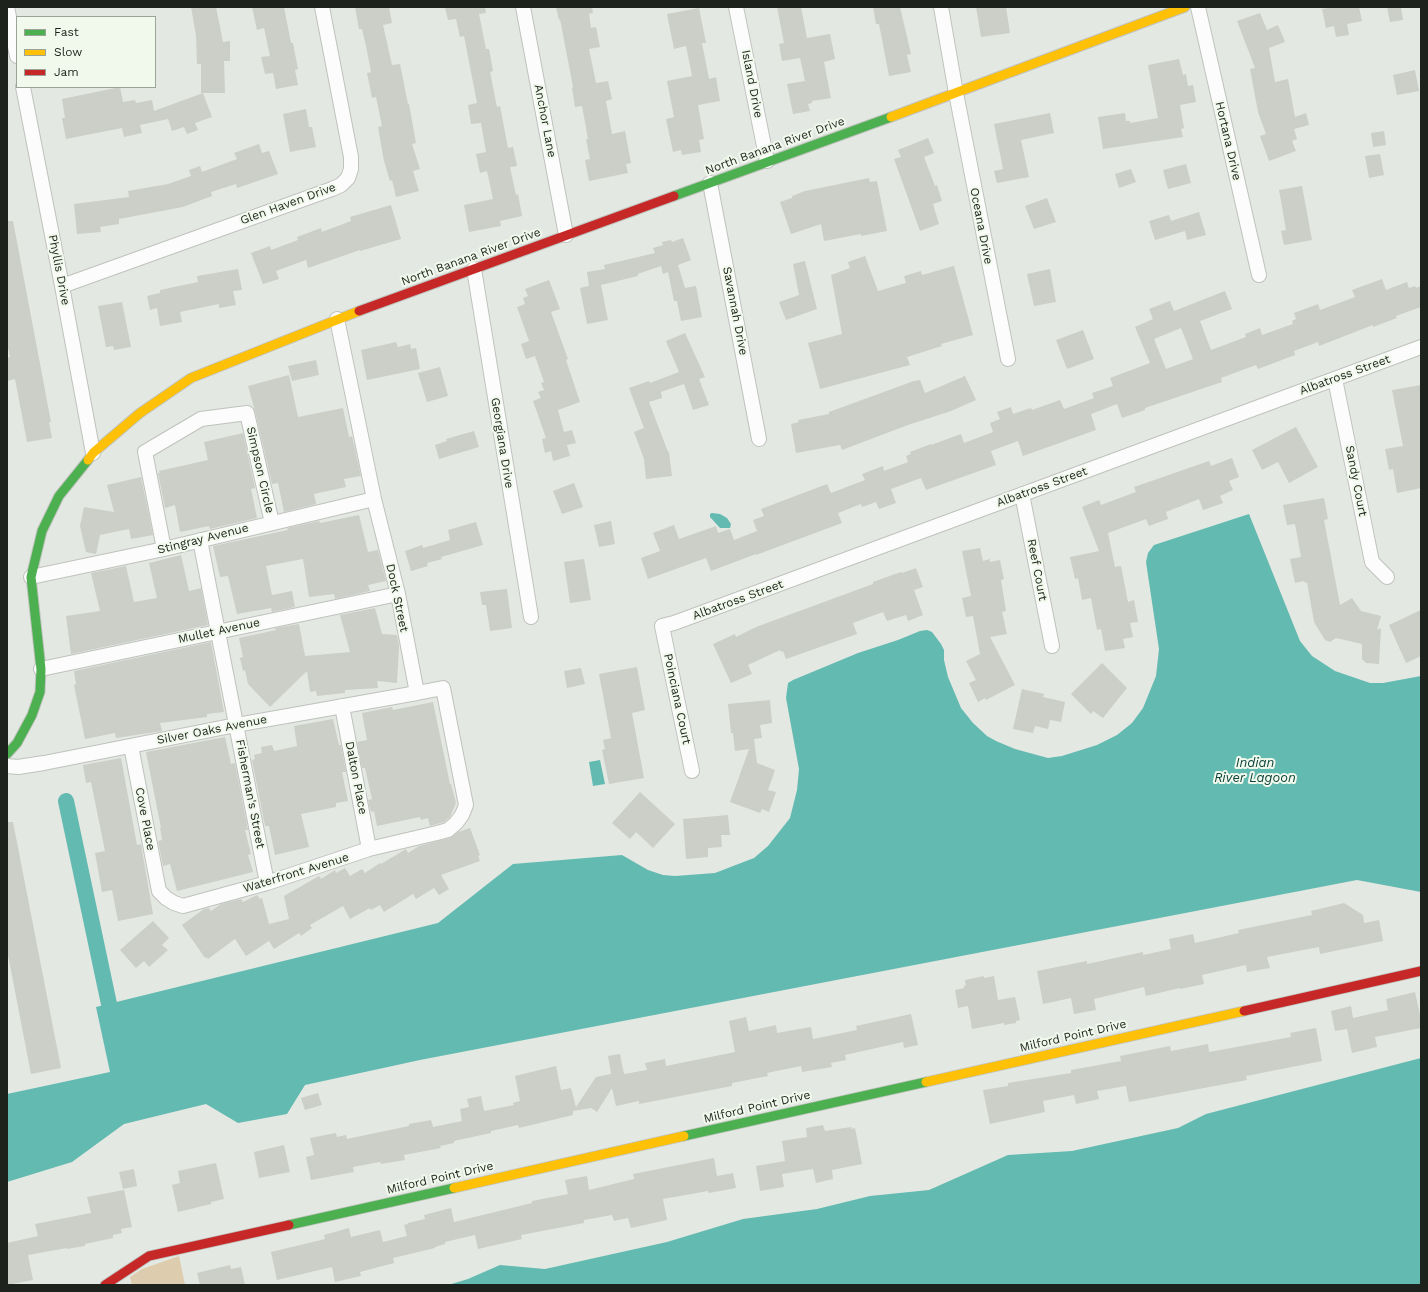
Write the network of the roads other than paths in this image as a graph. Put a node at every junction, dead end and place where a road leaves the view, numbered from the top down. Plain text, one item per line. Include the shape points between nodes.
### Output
1 (7, 7) edge
2 (322, 7) edge
3 (523, 7) edge
4 (736, 7) edge
5 (941, 7) edge
6 (1185, 7) edge
7 (1198, 7) edge
8 (16, 51) edge
9 (23, 88) edge
10 (956, 93) junction
11 (767, 161) junction
12 (710, 182) junction
13 (566, 235) junction
14 (474, 269) junction
15 (1258, 275) dead end
16 (62, 286) junction
17 (337, 319) junction
18 (1421, 347) edge
19 (1008, 359) dead end
20 (1335, 378) junction
21 (759, 439) dead end
22 (93, 453) junction
23 (1022, 494) junction
24 (374, 499) junction
25 (272, 523) junction
26 (200, 540) junction
27 (164, 549) junction
28 (1387, 577) dead end
29 (31, 578) junction
30 (398, 594) junction
31 (531, 617) dead end
32 (662, 626) joint
33 (218, 632) junction
34 (1052, 646) dead end
35 (41, 669) junction
36 (417, 693) junction
37 (342, 706) junction
38 (236, 725) junction
39 (131, 746) junction
40 (7, 754) edge
41 (7, 766) edge
42 (692, 771) dead end
43 (370, 849) junction
44 (267, 883) junction
45 (159, 891) joint
46 (1421, 971) edge
47 (105, 1285) edge

1 - 8 street
2 - 16 street, Glen Haven Drive via 352,157 348,178 332,189
3 - 13 street, Anchor Lane
4 - 11 street, Island Drive
5 - 10 street, Oceana Drive
6 - 10 street, North Banana River Drive
7 - 15 street, Hortana Drive
9 - 16 street, Phyllis Drive
10 - 11 street, North Banana River Drive
10 - 19 street, Oceana Drive
11 - 12 street, North Banana River Drive
12 - 13 street, North Banana River Drive
12 - 21 street, Savannah Drive
13 - 14 street, North Banana River Drive
14 - 17 street, North Banana River Drive
14 - 31 street, Georgiana Drive
16 - 22 street, Phyllis Drive
17 - 22 street, North Banana River Drive via 191,378 140,413
17 - 24 street, Dock Street
18 - 20 street, Albatross Street
20 - 23 street, Albatross Street
20 - 28 street, Sandy Court via 1372,562
22 - 29 street, North Banana River Drive via 59,496 48,517 42,531
23 - 32 street, Albatross Street
23 - 34 street, Reef Court
24 - 25 street, Stingray Avenue
24 - 30 street, Dock Street
25 - 26 street, Stingray Avenue
25 - 27 street, Simpson Circle via 247,413 201,420 145,452
26 - 27 street, Stingray Avenue
26 - 33 street, Fisherman's Street
27 - 29 street, Stingray Avenue
29 - 35 street, North Banana River Drive
30 - 33 street, Mullet Avenue
30 - 36 street, Dock Street
32 - 42 street, Poinciana Court
33 - 35 street, Mullet Avenue
33 - 38 street, Fisherman's Street
35 - 40 street, North Banana River Drive via 40,692 32,715
36 - 37 street, Silver Oaks Avenue
36 - 43 street, Waterfront Avenue via 443,688 466,805 462,815 448,830
37 - 38 street, Silver Oaks Avenue
37 - 43 street, Dalton Place
38 - 39 street, Silver Oaks Avenue
38 - 44 street, Fisherman's Street
39 - 41 street, Silver Oaks Avenue via 44,763
39 - 45 street, Cove Place
43 - 44 street, Waterfront Avenue
44 - 45 street, Waterfront Avenue via 183,906 174,903
46 - 47 street, Milford Point Drive via 149,1256

